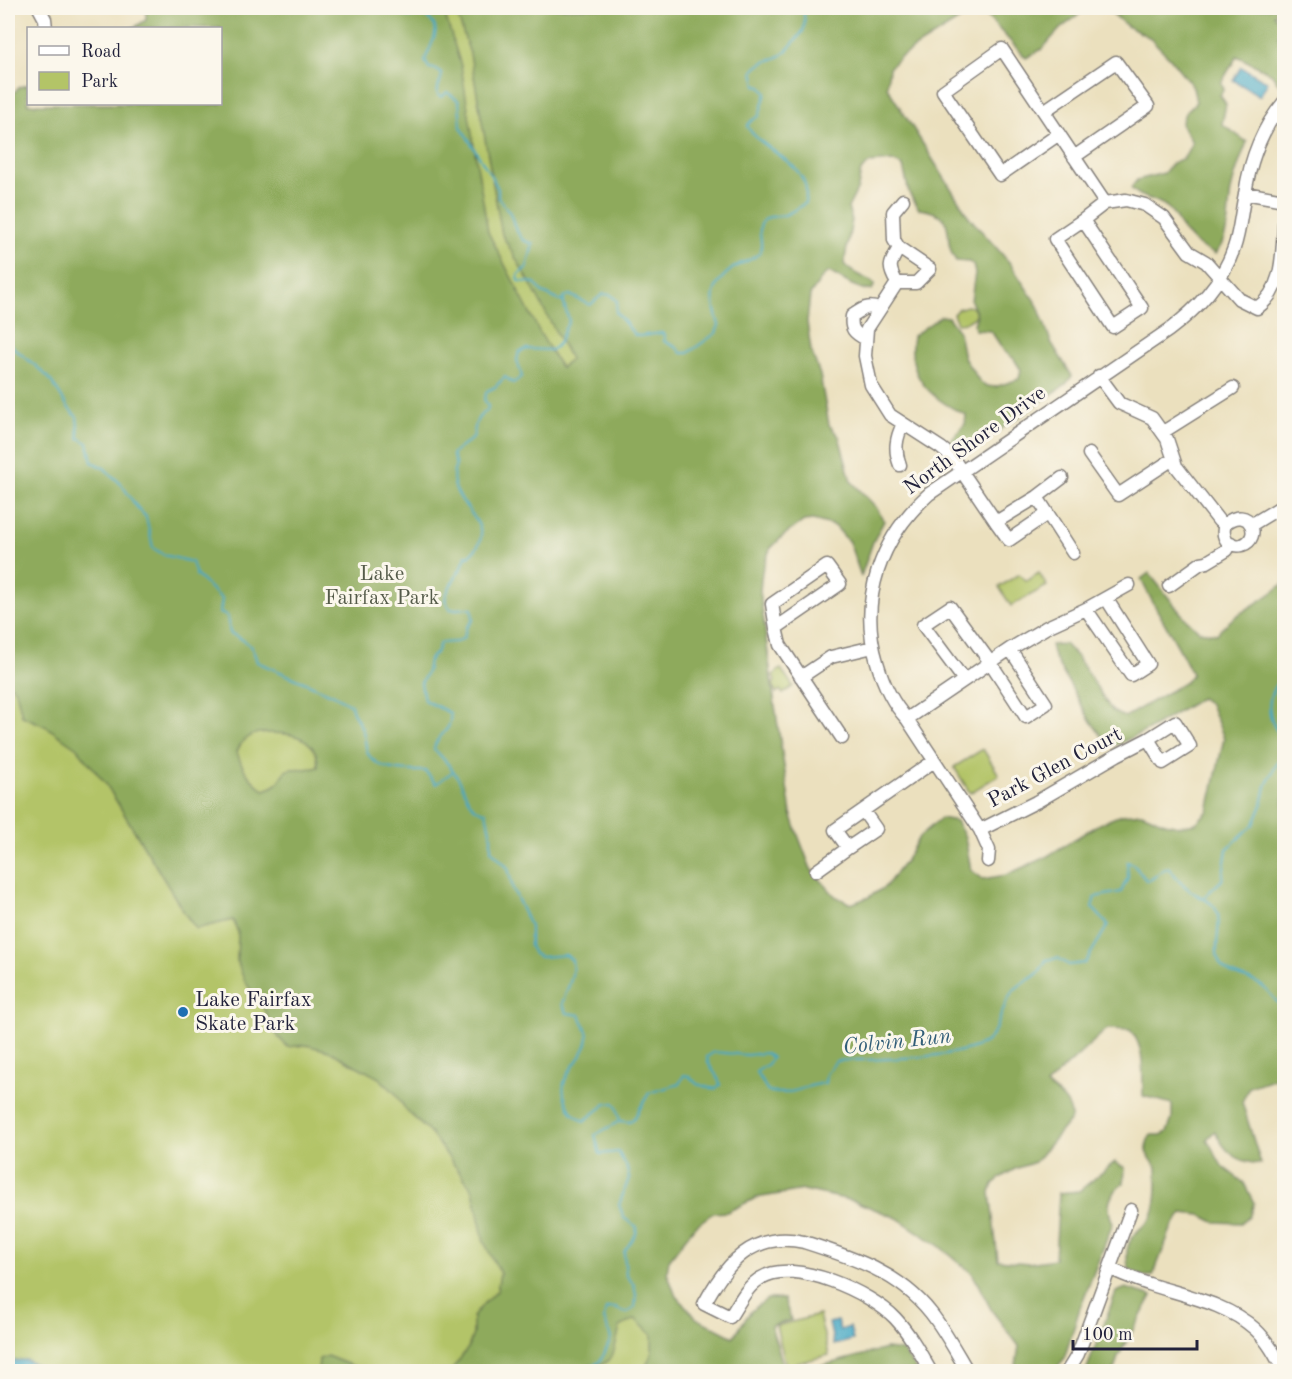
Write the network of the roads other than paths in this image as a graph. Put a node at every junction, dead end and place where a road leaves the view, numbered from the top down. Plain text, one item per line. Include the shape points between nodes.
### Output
1 (39, 8) edge
2 (46, 27) edge
3 (1284, 102) edge
4 (1044, 111) junction
5 (1059, 134) junction
6 (1074, 157) junction
7 (1245, 193) junction
8 (903, 200) dead end
9 (1284, 200) edge
10 (1105, 203) junction
11 (1083, 220) junction
12 (1284, 224) edge
13 (899, 248) junction
14 (1220, 278) junction
15 (897, 283) junction
16 (878, 309) junction
17 (866, 339) junction
18 (1099, 376) junction
19 (1233, 388) dead end
20 (903, 424) junction
21 (1163, 432) junction
22 (1089, 454) dead end
23 (1173, 459) junction
24 (900, 465) dead end
25 (960, 472) junction
26 (1062, 478) dead end
27 (1037, 497) junction
28 (1284, 505) edge
29 (1047, 513) junction
30 (996, 522) junction
31 (1225, 524) junction
32 (1251, 525) junction
33 (1232, 543) junction
34 (1073, 553) dead end
35 (1130, 585) dead end
36 (1169, 586) dead end
37 (1106, 598) junction
38 (1086, 609) junction
39 (776, 628) junction
40 (873, 647) junction
41 (1010, 649) junction
42 (990, 662) junction
43 (801, 677) junction
44 (964, 680) junction
45 (907, 719) junction
46 (842, 738) dead end
47 (1148, 740) dead end
48 (934, 761) junction
49 (864, 812) junction
50 (980, 830) junction
51 (848, 848) junction
52 (988, 861) dead end
53 (816, 871) dead end
54 (1131, 1210) dead end
55 (1110, 1269) junction
56 (931, 1371) edge
57 (968, 1371) edge
58 (1067, 1371) edge
59 (1284, 1371) edge

1 - 2 street
3 - 7 street, North Shore Drive via 1255,152
4 - 5 street
4 - 5 street via 1002,49 943,91 1000,175
4 - 6 street via 1116,62 1148,106
5 - 6 street
6 - 10 street
7 - 9 street
7 - 14 street, North Shore Drive via 1236,241
8 - 13 street via 893,212 894,240
10 - 11 street
10 - 14 street via 1126,200 1145,205 1164,218 1189,252 1206,262
11 - 11 street via 1142,308 1113,327 1055,239
12 - 14 street via 1280,274 1267,301 1257,308 1245,304
13 - 15 street via 890,263
13 - 15 street via 930,268 916,283
14 - 18 street, North Shore Drive via 1189,314
15 - 16 street
16 - 17 street
16 - 17 street via 864,308 852,316 855,333
17 - 20 street via 865,356 872,385 890,415
18 - 21 street via 1119,403 1152,418
18 - 25 street, North Shore Drive
19 - 21 street
20 - 24 street via 896,444
20 - 25 street via 952,457
21 - 23 street
22 - 23 street via 1118,495
23 - 31 street via 1218,521
25 - 30 street
25 - 40 street, North Shore Drive via 916,505 886,548 871,601
26 - 27 street
27 - 29 street
27 - 30 street
28 - 32 street
29 - 30 street via 1009,540
29 - 34 street
31 - 32 street via 1239,516
31 - 33 street via 1225,537
32 - 33 street via 1250,540
33 - 36 street
35 - 37 street
37 - 38 street
37 - 38 street via 1148,664 1131,675
38 - 41 street
39 - 39 street via 840,584 827,566 772,604
39 - 43 street via 780,645
40 - 43 street via 831,657
40 - 45 street, North Shore Drive via 887,691
41 - 42 street
41 - 42 street via 1046,704 1026,717
42 - 44 street
42 - 44 street via 950,607 923,625
43 - 46 street
44 - 45 street
45 - 48 street, North Shore Drive
47 - 50 street, Park Glen Court
48 - 49 street
48 - 50 street, North Shore Drive
49 - 51 street via 876,829
49 - 51 street via 835,830
50 - 52 street, North Shore Drive via 989,850
51 - 53 street
54 - 55 street
55 - 58 street via 1078,1354
55 - 59 street via 1238,1316 1266,1341
56 - 57 street via 906,1330 880,1305 850,1288 803,1273 782,1271 764,1276 750,1286 730,1317 704,1304 729,1264 747,1249 771,1241 804,1242 876,1267 900,1283 933,1316

